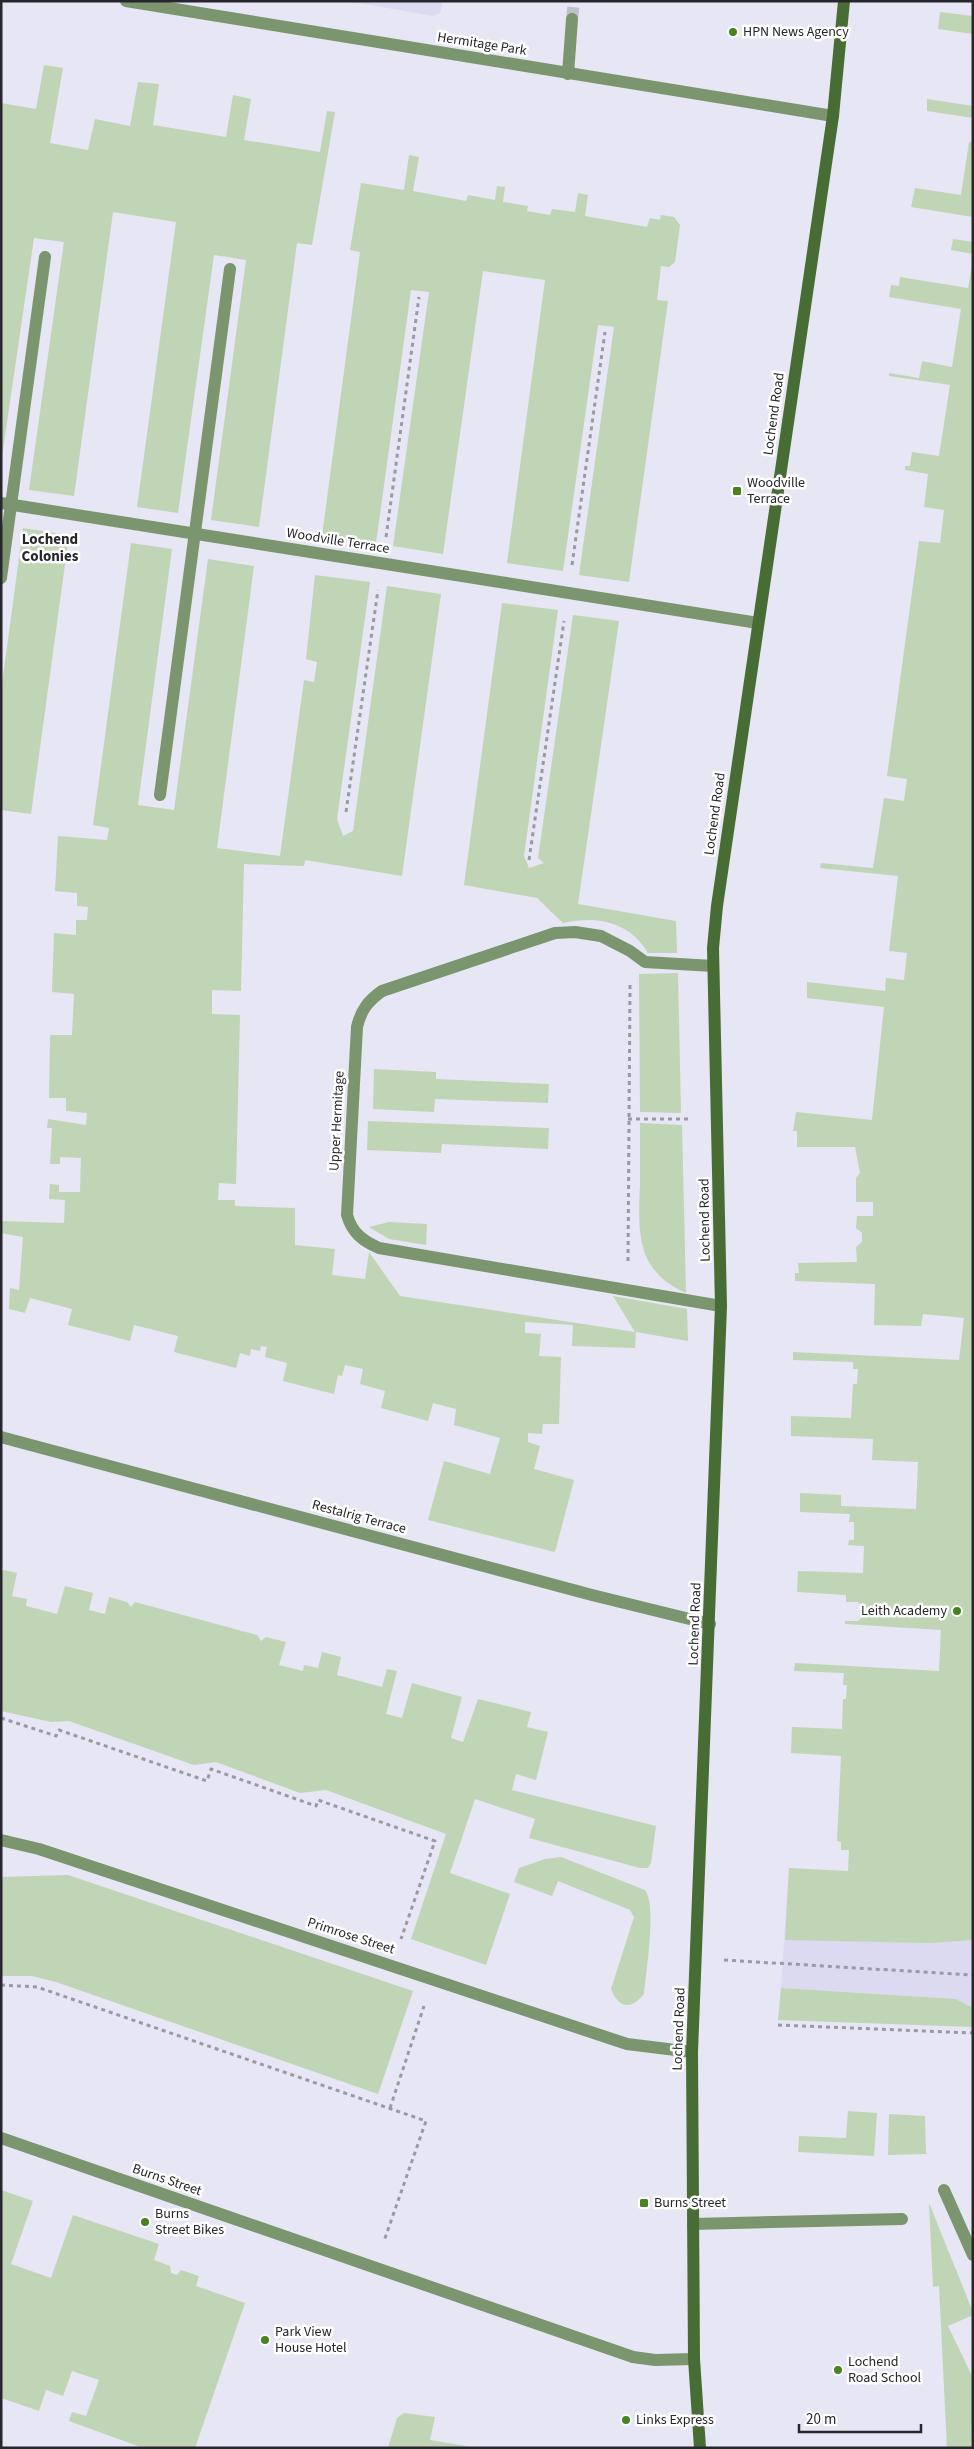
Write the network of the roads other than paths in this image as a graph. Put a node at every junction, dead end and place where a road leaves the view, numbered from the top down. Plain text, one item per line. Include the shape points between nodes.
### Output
1 (126, 1) edge
2 (844, 1) edge
3 (572, 19) tunnel mouth
4 (568, 74) junction
5 (833, 116) junction
6 (45, 257) dead end
7 (230, 269) dead end
8 (6, 504) edge
9 (196, 534) junction
10 (1, 578) edge
11 (758, 623) junction
12 (160, 795) dead end
13 (713, 966) junction
14 (721, 1306) junction
15 (1, 1437) edge
16 (710, 1624) junction
17 (1, 1840) edge
18 (692, 2052) junction
19 (1, 2138) edge
20 (944, 2190) dead end
21 (902, 2219) dead end
22 (693, 2224) junction
23 (973, 2255) edge
24 (694, 2359) junction
25 (700, 2448) edge

1 - 4 street, Hermitage Park
2 - 5 street, Lochend Road
3 - 4 street
4 - 5 street, Hermitage Park
5 - 11 street, Lochend Road
6 - 8 street
7 - 9 street
8 - 9 street, Woodville Terrace
8 - 10 street
9 - 11 street, Woodville Terrace
9 - 12 street
11 - 13 street, Lochend Road via 717,906
13 - 14 street, Lochend Road
13 - 14 street, Upper Hermitage via 645,962 601,936 555,933 382,991 364,1007 357,1027 348,1215 354,1232 379,1248
14 - 16 street, Lochend Road
15 - 16 street, Restalrig Terrace
16 - 18 street, Lochend Road
17 - 18 street, Primrose Street via 627,2044
18 - 22 street, Lochend Road
19 - 24 street, Burns Street via 633,2357
20 - 23 street
21 - 22 street
22 - 24 street, Lochend Road
24 - 25 street, Lochend Road

